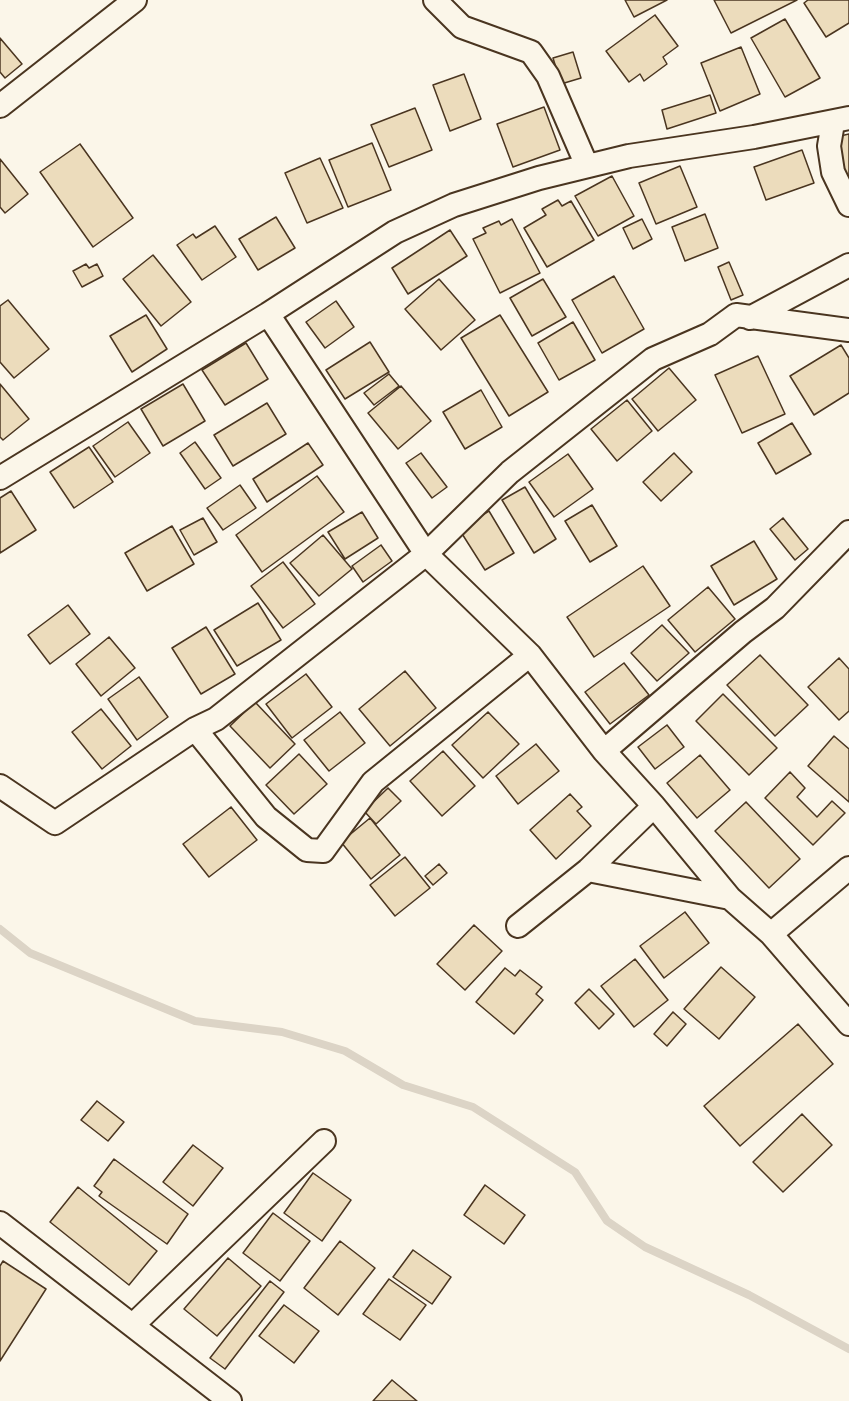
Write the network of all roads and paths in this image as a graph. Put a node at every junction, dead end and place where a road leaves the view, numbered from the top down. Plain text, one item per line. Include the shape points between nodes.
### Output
1 (135, 0) edge
2 (435, 0) edge
3 (0, 106) edge
4 (841, 121) edge
5 (587, 166) junction
6 (849, 205) edge
7 (849, 265) edge
8 (268, 314) junction
9 (750, 318) junction
10 (849, 330) edge
11 (0, 478) edge
12 (849, 532) edge
13 (426, 554) junction
14 (530, 654) junction
15 (195, 729) junction
16 (604, 751) junction
17 (0, 786) edge
18 (654, 806) junction
19 (849, 868) edge
20 (588, 870) junction
21 (730, 897) junction
22 (518, 926) dead end
23 (771, 934) junction
24 (849, 1024) edge
25 (324, 1141) dead end
26 (6, 1234) edge
27 (133, 1325) junction
28 (230, 1401) edge

1 - 3 street
2 - 5 street via 462,27 531,52 548,76
4 - 5 street
4 - 6 street via 829,146 833,172
5 - 8 street via 454,205 395,232
7 - 9 street
8 - 11 street
8 - 13 street
9 - 10 street
9 - 13 street via 736,315 710,334 653,359 510,472
12 - 16 street via 775,608
13 - 14 street
13 - 15 street via 216,719
14 - 15 street via 373,782 323,851 307,850 266,817
14 - 16 street
15 - 17 street via 55,823
16 - 18 street
18 - 20 street
18 - 21 street
19 - 23 street
20 - 21 street
20 - 22 street
21 - 23 street
23 - 24 street
25 - 27 street
26 - 27 street
27 - 28 street

